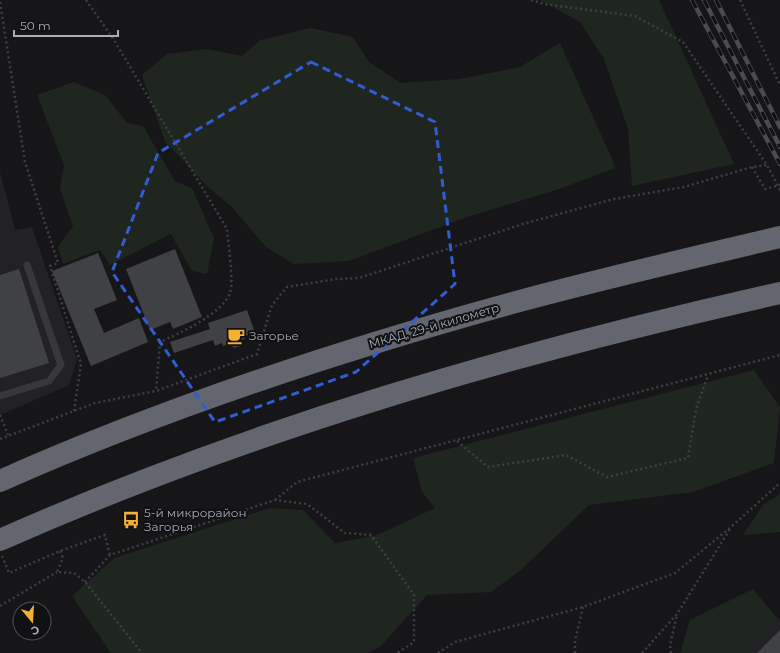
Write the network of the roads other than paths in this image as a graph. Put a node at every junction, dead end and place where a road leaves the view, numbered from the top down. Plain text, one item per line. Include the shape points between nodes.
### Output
1 (780, 238) edge
2 (27, 265) dead end
3 (780, 293) edge
4 (0, 396) edge
5 (0, 481) edge
6 (0, 540) edge

1 - 5 highway, МКАД, 29-й километр via 684,259 518,301 348,350 263,379
2 - 4 lane via 61,364 49,381
3 - 6 highway via 532,354 395,393 281,430 116,492

